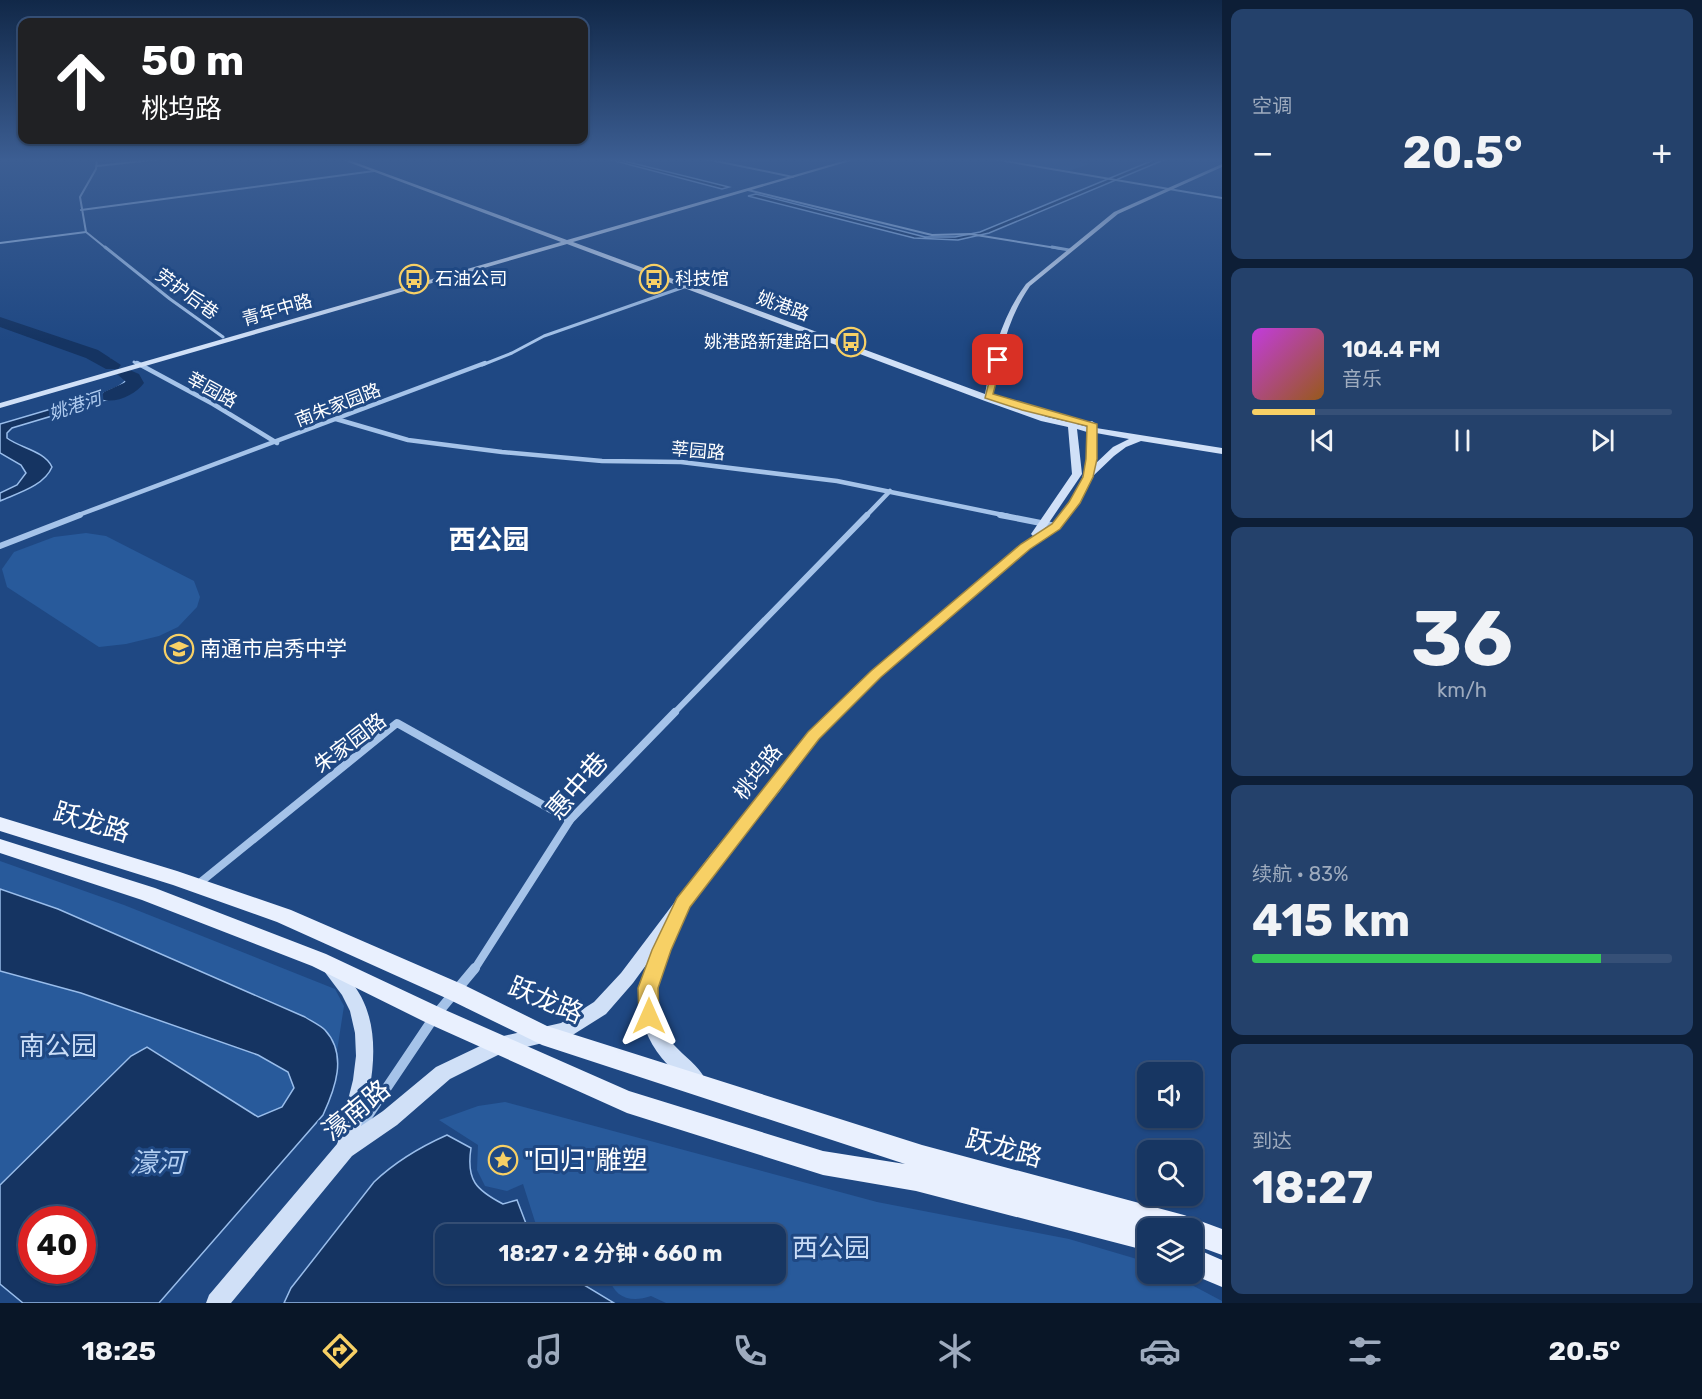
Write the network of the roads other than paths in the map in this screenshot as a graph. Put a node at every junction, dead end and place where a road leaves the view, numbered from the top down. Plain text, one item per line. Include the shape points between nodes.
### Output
1 (83, 220) edge
2 (506, 220) edge
3 (508, 220) edge
4 (638, 220) edge
5 (640, 220) edge
6 (870, 220) edge
7 (1107, 220) edge
8 (86, 232) junction
9 (564, 241) junction
10 (0, 243) edge
11 (1069, 250) junction
12 (684, 287) junction
13 (224, 337) junction
14 (136, 364) junction
15 (988, 398) junction
16 (0, 401) edge
17 (0, 406) edge
18 (336, 419) junction
19 (1073, 423) junction
20 (1092, 427) junction
21 (1145, 438) junction
22 (277, 443) junction
23 (1222, 446) edge
24 (1222, 451) edge
25 (1088, 477) junction
26 (890, 491) junction
27 (1045, 524) junction
28 (1056, 526) junction
29 (0, 546) edge
30 (1026, 547) junction
31 (570, 820) junction
32 (0, 824) edge
33 (0, 846) edge
34 (196, 885) junction
35 (683, 903) junction
36 (319, 960) junction
37 (456, 992) junction
38 (435, 1016) junction
39 (543, 1035) junction
40 (499, 1045) junction
41 (746, 1102) junction
42 (345, 1149) junction
43 (1147, 1218) edge
44 (1137, 1235) edge
45 (1203, 1235) edge
46 (1222, 1242) edge
47 (1203, 1265) edge
48 (1222, 1274) edge
49 (217, 1303) edge

1 - 8 street
2 - 9 main road, 姚港路
3 - 9 main road, 姚港路
4 - 9 main road
5 - 9 main road
6 - 11 street via 932,235 970,234
7 - 11 main road
8 - 10 street
8 - 13 street, 劳护后巷
9 - 12 main road, 姚港路
9 - 13 main road, 青年中路
9 - 14 main road, 青年中路
9 - 15 main road, 姚港路
11 - 15 main road via 1020,295 1007,326
12 - 15 main road, 姚港路
12 - 18 street, 南朱家园路 via 544,336 512,353
13 - 14 main road, 青年中路
14 - 16 main road, 青年中路
14 - 17 main road, 青年中路
14 - 22 street, 莘园路
15 - 19 main road, 姚港路
18 - 22 street, 南朱家园路
18 - 26 street, 莘园路 via 408,440 602,461 681,462
19 - 20 main road, 姚港路
19 - 27 main road, 桃坞路 via 1077,474
20 - 21 main road, 姚港路
20 - 23 main road, 姚港路
20 - 25 main road, 桃坞路
21 - 24 main road, 姚港路
21 - 25 main road via 1115,448
22 - 29 street, 南朱家园路 via 168,480
25 - 28 main road, 桃坞路
26 - 27 street, 莘园路
26 - 31 street, 惠中巷
27 - 28 street, 莘园路
27 - 30 main road, 桃坞路
28 - 30 main road, 桃坞路
30 - 35 main road, 桃坞路 via 876,674 813,735
31 - 34 street, 朱家园路 via 398,723
31 - 37 street, 惠中巷 via 478,965
32 - 34 main road, 跃龙路
33 - 36 main road via 148,894
34 - 37 main road, 跃龙路 via 285,916
35 - 39 main road, 桃坞路 via 600,1008 565,1030
35 - 41 main road via 648,988 649,1016 658,1041 678,1064 700,1083
36 - 38 main road
36 - 42 main road via 346,984 366,1037 360,1096
37 - 38 street, 惠中巷
37 - 39 main road, 跃龙路
38 - 40 main road
38 - 42 street, 惠中巷
39 - 40 main road, 濠南路
39 - 41 main road, 跃龙路
40 - 42 main road, 濠南路 via 443,1073 390,1118
40 - 44 main road via 627,1102 823,1163 916,1178
41 - 43 main road, 跃龙路 via 922,1157
42 - 49 main road, 濠南路
45 - 46 main road
47 - 48 main road

